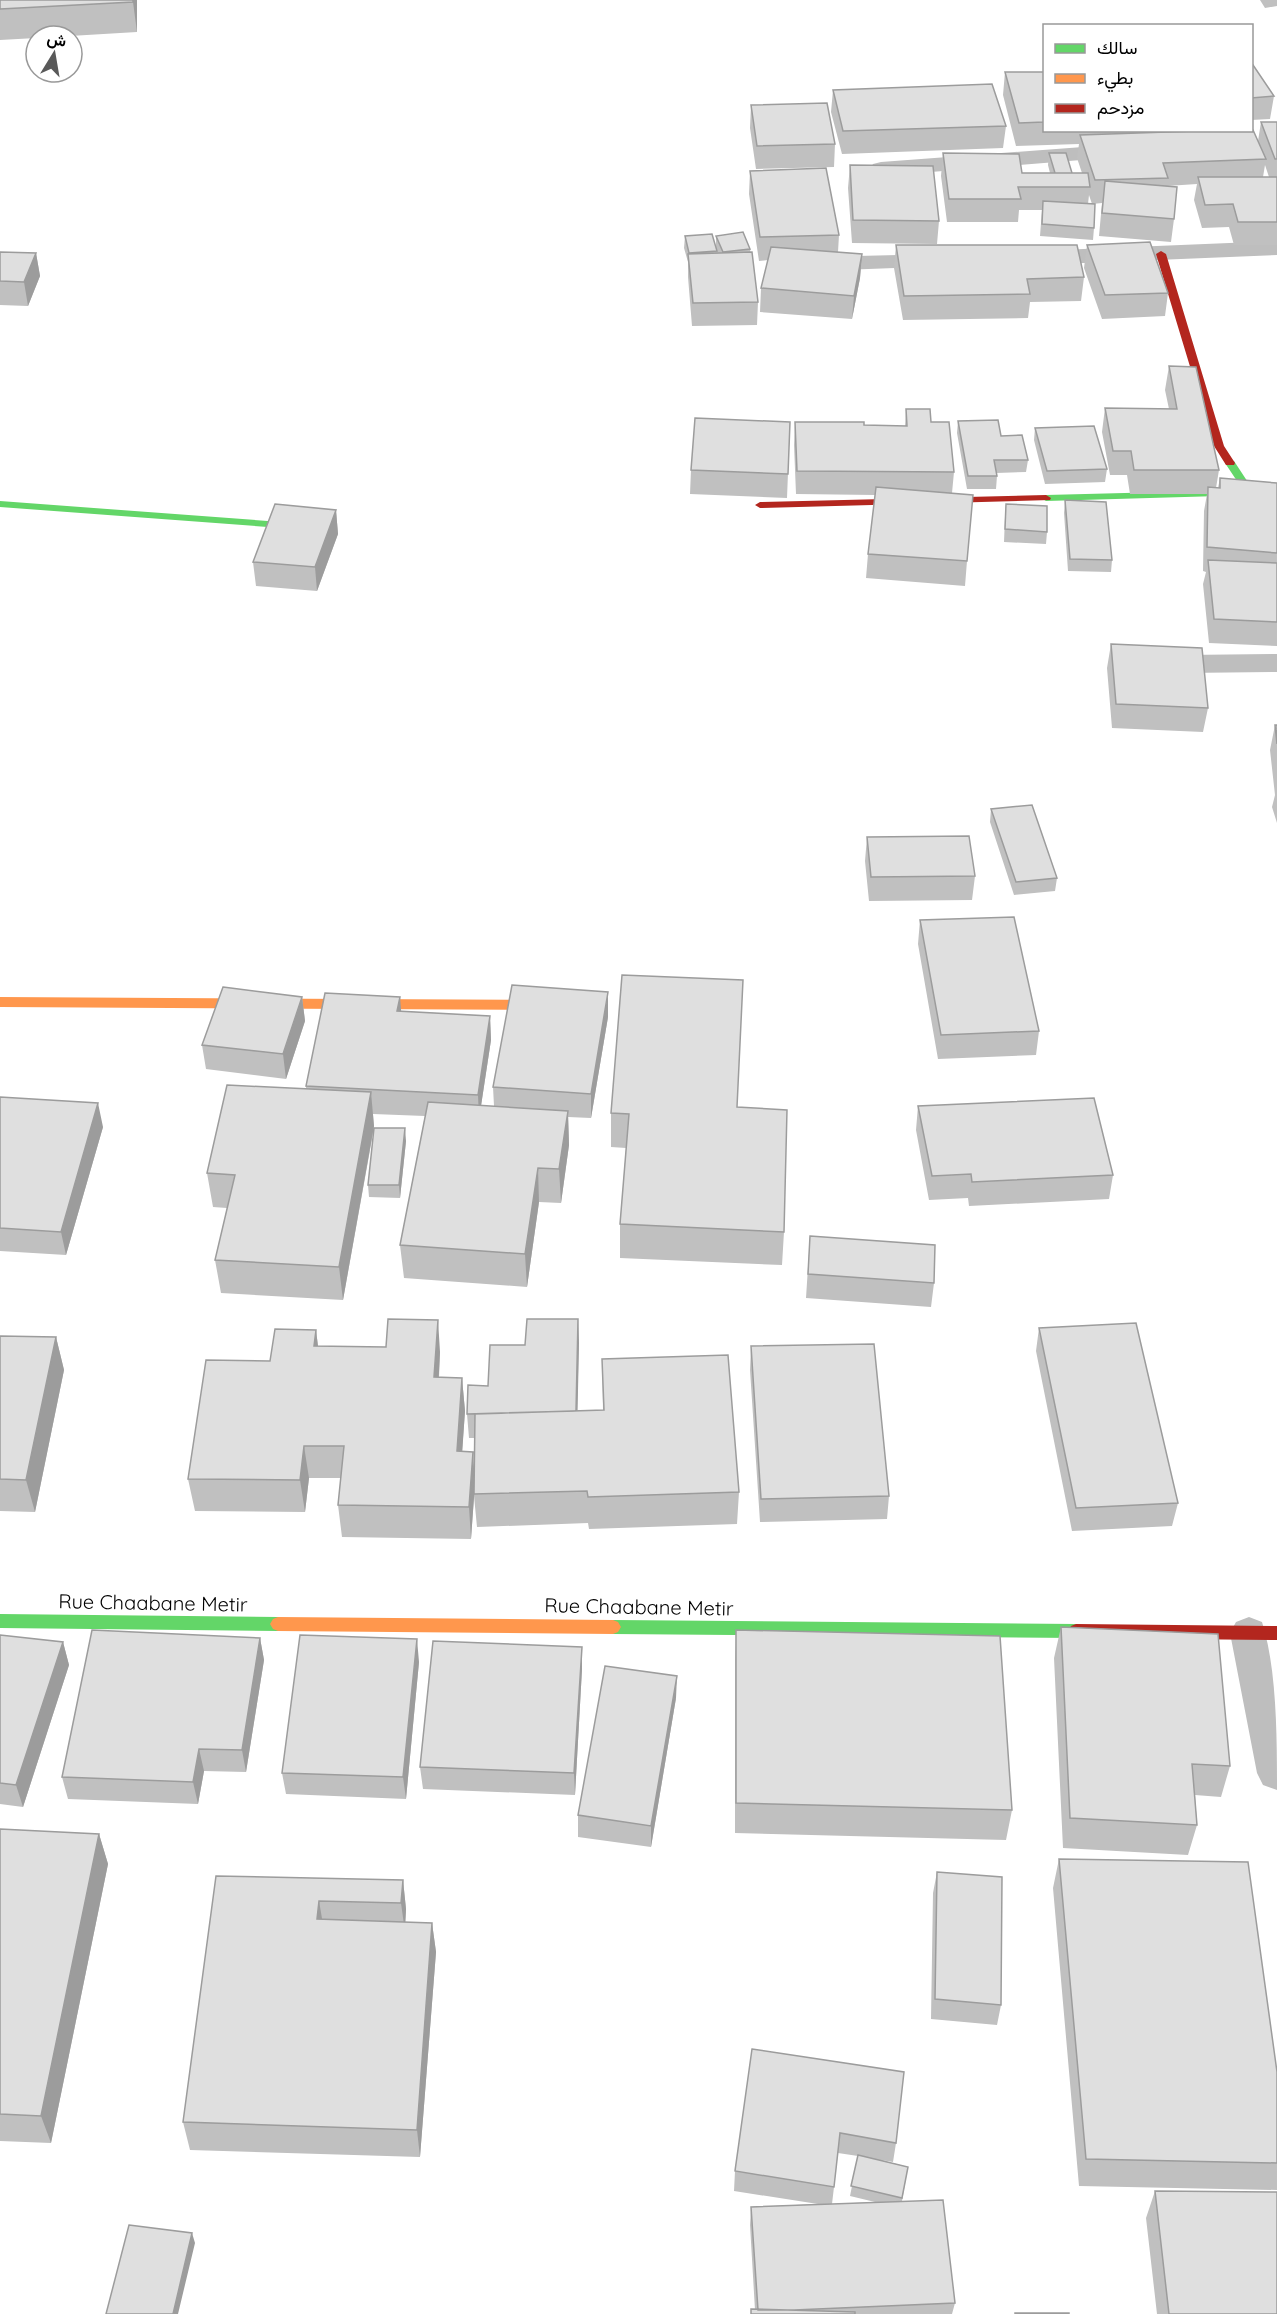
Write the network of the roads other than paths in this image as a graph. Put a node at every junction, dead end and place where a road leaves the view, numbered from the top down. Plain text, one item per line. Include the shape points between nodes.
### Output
1 (1146, 150) edge
2 (871, 170) edge
3 (1277, 248) edge
4 (1161, 254) junction
5 (1008, 258) edge
6 (961, 260) edge
7 (796, 265) edge
8 (0, 504) edge
9 (760, 505) dead end
10 (295, 526) edge
11 (1277, 663) edge
12 (1184, 664) edge
13 (0, 1002) edge
14 (558, 1005) edge
15 (0, 1621) edge
16 (1263, 1633) edge
17 (1277, 1773) edge

1 - 2 street
3 - 4 street
4 - 5 street
4 - 9 street via 1219,446 1250,493
6 - 7 street
8 - 10 street
11 - 12 street
13 - 14 street
15 - 16 street, Rue Chaabane Metir
16 - 17 street

